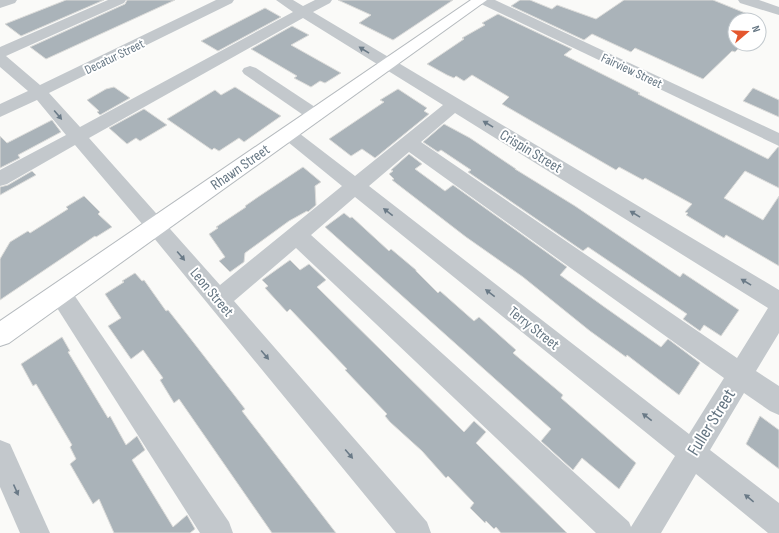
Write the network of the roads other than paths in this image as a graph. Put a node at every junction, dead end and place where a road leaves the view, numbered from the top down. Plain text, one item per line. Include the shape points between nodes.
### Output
1 (10, 0) edge
2 (120, 0) edge
3 (227, 0) edge
4 (283, 0) edge
5 (325, 0) edge
6 (480, 0) edge
7 (484, 0) edge
8 (745, 0) edge
9 (0, 4) edge
10 (779, 11) edge
11 (303, 12) junction
12 (0, 53) edge
13 (0, 59) edge
14 (388, 65) junction
15 (250, 71) dead end
16 (39, 92) junction
17 (455, 104) junction
18 (0, 111) edge
19 (315, 115) junction
20 (289, 134) junction
21 (77, 137) junction
22 (779, 140) edge
23 (408, 143) junction
24 (0, 179) edge
25 (355, 187) junction
26 (156, 226) junction
27 (296, 235) junction
28 (60, 293) junction
29 (218, 300) junction
30 (779, 302) edge
31 (779, 311) edge
32 (0, 335) edge
33 (740, 375) junction
34 (779, 402) edge
35 (692, 453) junction
36 (1, 460) edge
37 (779, 522) edge
38 (35, 533) edge
39 (218, 533) edge
40 (416, 533) edge
41 (618, 533) edge
42 (644, 533) edge

1 - 9 street
2 - 12 street
3 - 16 street, Decatur Street
4 - 11 street, Crispin Street
5 - 11 street
6 - 14 main road, Rhawn Street
7 - 22 street, Fairview Street
8 - 10 street
14 -> 11 street, Crispin Street
11 - 21 street
13 - 16 street, Leon Street
14 - 17 street, Crispin Street
14 - 19 main road, Rhawn Street
15 - 19 street
16 - 18 street, Decatur Street
16 -> 21 street, Leon Street
17 - 23 street
30 -> 17 street, Crispin Street
19 - 20 main road, Rhawn Street
20 - 25 street, Terry Street
20 - 26 main road, Rhawn Street
21 - 24 street
21 - 26 street, Leon Street
23 - 25 street
23 - 33 street
25 - 27 street
35 -> 25 street, Terry Street
26 - 28 main road, Rhawn Street
26 -> 29 street, Leon Street
27 - 29 street
27 - 41 street
28 - 32 main road, Rhawn Street
28 - 39 street
29 -> 40 street, Leon Street
31 - 33 street, Fuller Street
33 - 34 street
33 - 35 street, Fuller Street
37 -> 35 street, Terry Street
35 - 42 street, Fuller Street
36 -> 38 street

